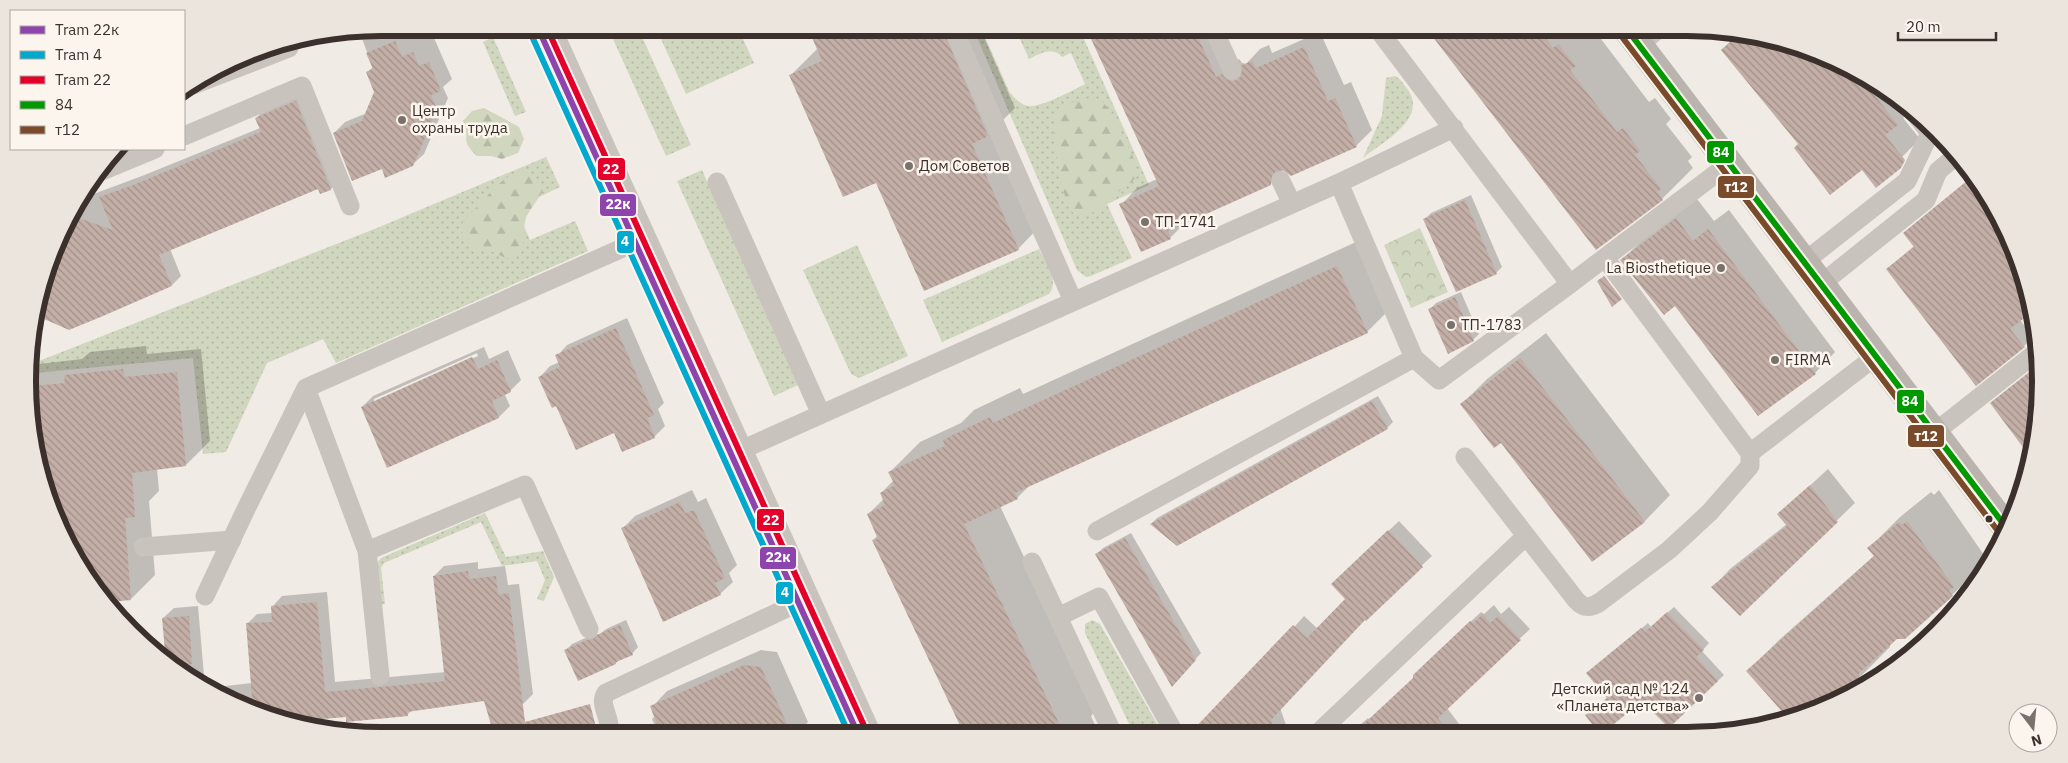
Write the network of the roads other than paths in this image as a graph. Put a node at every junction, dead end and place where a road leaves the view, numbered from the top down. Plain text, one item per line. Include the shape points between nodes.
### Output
1 (551, 36) edge
2 (957, 36) edge
3 (1217, 36) edge
4 (1383, 36) edge
5 (1641, 36) edge
6 (1232, 70) dead end
7 (1454, 128) junction
8 (1929, 135) edge
9 (185, 136) edge
10 (153, 150) edge
11 (1951, 160) edge
12 (1730, 164) junction
13 (111, 167) edge
14 (1281, 180) dead end
15 (716, 182) dead end
16 (1339, 183) junction
17 (1292, 204) junction
18 (350, 206) dead end
19 (643, 239) junction
20 (1605, 258) junction
21 (1804, 262) junction
22 (1570, 284) junction
23 (1821, 284) junction
24 (1073, 301) junction
25 (1876, 356) junction
26 (2031, 357) edge
27 (1414, 358) junction
28 (306, 388) junction
29 (822, 414) junction
30 (1934, 433) junction
31 (739, 451) junction
32 (1750, 453) junction
33 (1465, 457) dead end
34 (2002, 522) edge
35 (1097, 531) dead end
36 (1526, 536) junction
37 (232, 540) junction
38 (142, 547) dead end
39 (367, 551) junction
40 (1032, 562) dead end
41 (206, 596) dead end
42 (806, 600) junction
43 (1058, 617) junction
44 (589, 629) dead end
45 (380, 676) dead end
46 (609, 727) edge
47 (864, 727) edge
48 (1110, 727) edge
49 (1171, 727) edge
50 (1324, 727) edge

1 - 19 street
2 - 24 lane
3 - 6 lane
4 - 7 lane
5 - 12 main road
7 - 16 lane
7 - 22 lane
8 - 21 lane via 1907,181
9 - 18 lane via 302,86
10 - 13 lane
11 - 23 lane via 1938,171 1926,200
12 - 20 lane
12 - 21 main road
14 - 17 lane
15 - 29 lane
16 - 17 lane
16 - 27 lane
17 - 24 lane
19 - 28 lane
19 - 31 street
20 - 22 lane
20 - 32 lane
21 - 23 main road
22 - 27 lane via 1439,380
23 - 25 main road
24 - 29 lane
25 - 30 main road
25 - 32 lane
26 - 30 lane
27 - 35 lane
28 - 37 lane
28 - 39 lane
29 - 31 lane
30 - 34 main road
31 - 42 street
32 - 36 lane via 1750,466 1710,512 1669,550 1590,607 1576,600
33 - 36 lane
36 - 50 lane
37 - 38 lane
37 - 41 lane
39 - 44 lane via 525,485
39 - 45 lane
40 - 43 lane
42 - 46 lane via 606,693 600,715
42 - 47 street
43 - 48 lane
43 - 49 lane via 1099,597

